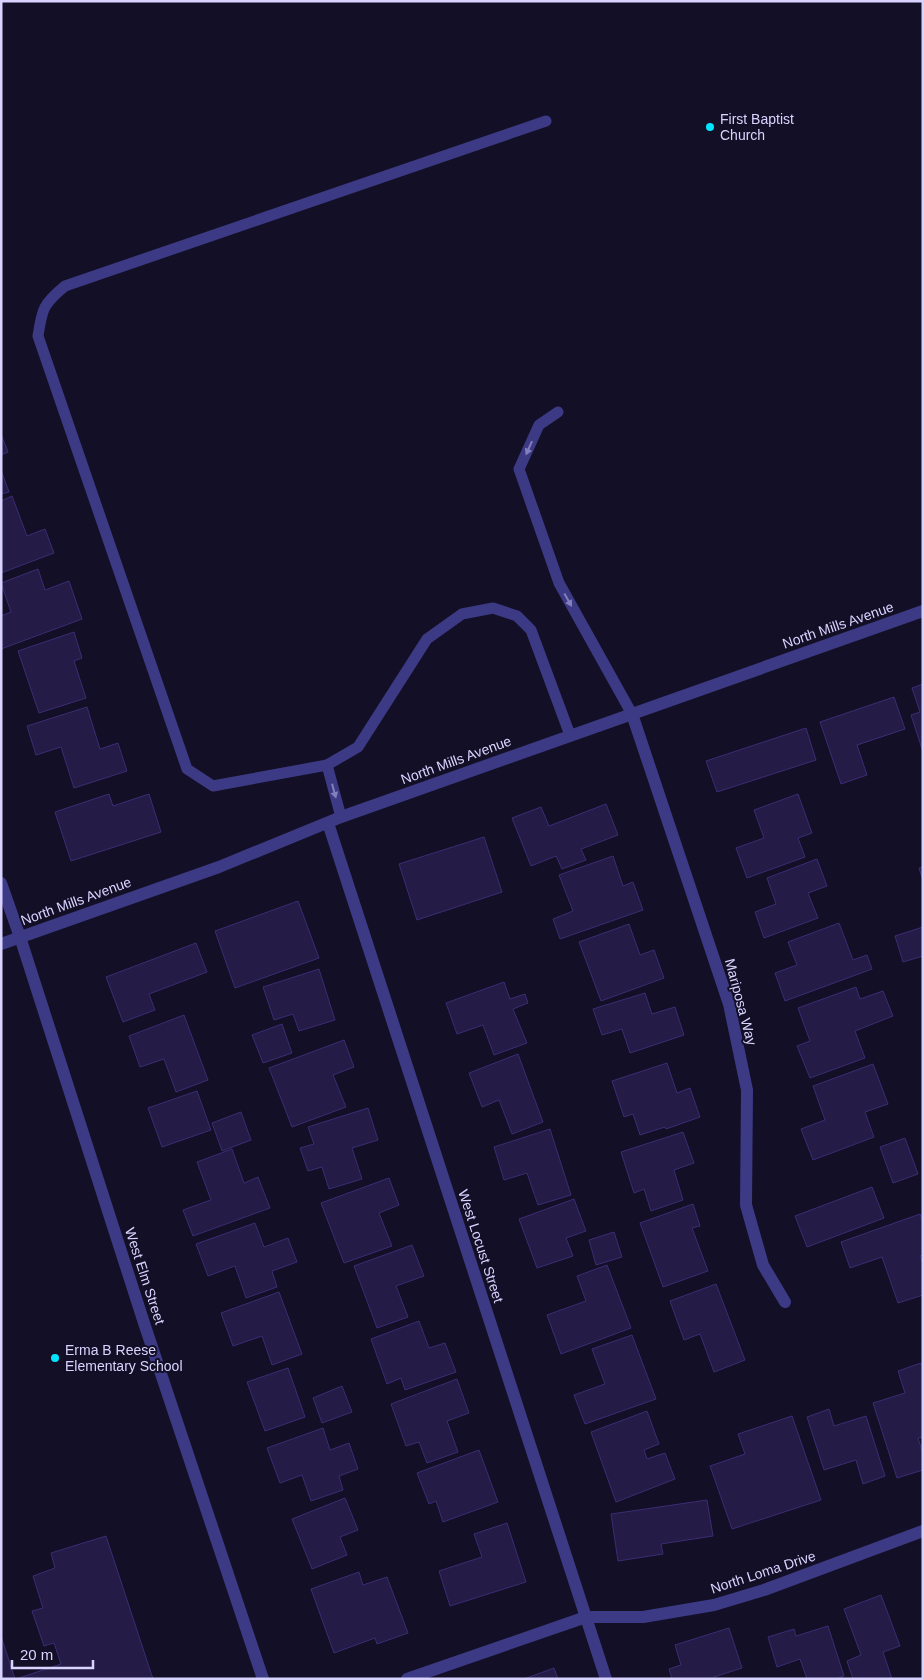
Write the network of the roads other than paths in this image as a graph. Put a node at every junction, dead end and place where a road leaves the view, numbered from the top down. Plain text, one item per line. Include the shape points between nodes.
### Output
1 (546, 122) dead end
2 (558, 412) dead end
3 (923, 611) edge
4 (632, 714) junction
5 (570, 735) junction
6 (327, 765) junction
7 (341, 817) junction
8 (328, 823) junction
9 (1, 882) edge
10 (20, 937) junction
11 (1, 944) edge
12 (785, 1302) dead end
13 (921, 1532) edge
14 (923, 1545) edge
15 (586, 1617) junction
16 (263, 1679) edge
17 (407, 1679) edge
18 (606, 1679) edge

1 - 6 lane via 65,286 50,298 42,311 38,336 187,769 213,786
2 -> 4 lane via 539,424 519,469 559,583
3 - 4 street, North Mills Avenue
4 - 5 street, North Mills Avenue
4 - 12 street, Mariposa Way via 729,1004 747,1090 746,1206 763,1266
5 - 6 lane via 531,630 516,616 493,608 462,614 427,639 358,747
5 - 7 street, North Mills Avenue
6 -> 7 lane
7 - 8 street, North Mills Avenue
8 - 10 street, North Mills Avenue via 219,867
8 - 15 street, West Locust Street
9 - 10 street, West Elm Street
10 - 11 street, North Mills Avenue
10 - 16 street, West Elm Street
13 - 14 street
13 - 15 street, North Loma Drive via 714,1605 643,1617
15 - 17 street, North Loma Drive
15 - 18 street, West Locust Street

